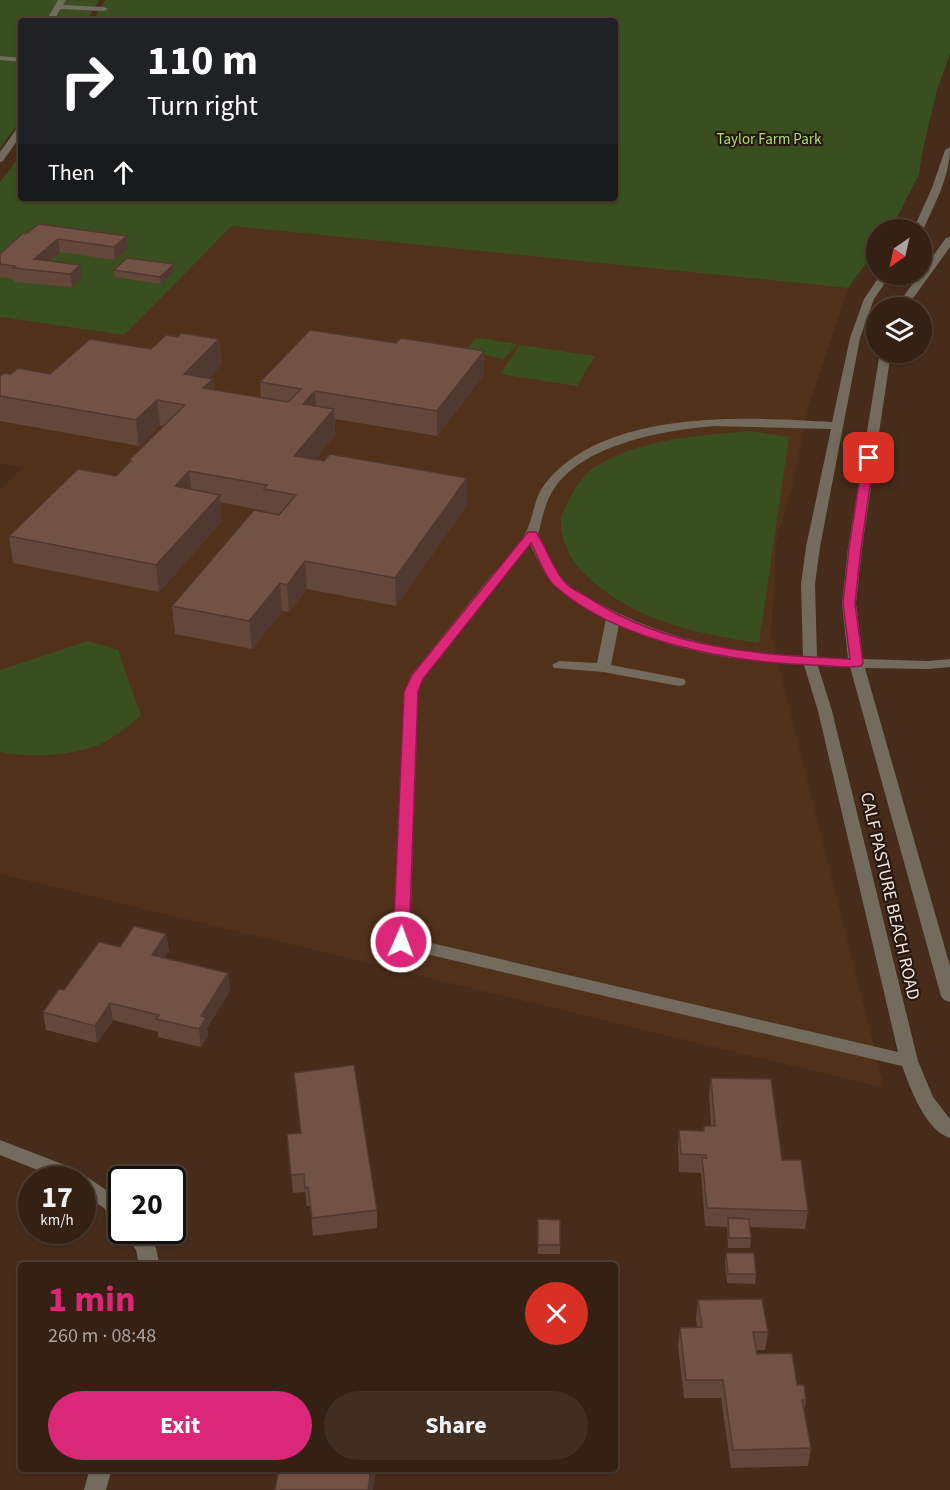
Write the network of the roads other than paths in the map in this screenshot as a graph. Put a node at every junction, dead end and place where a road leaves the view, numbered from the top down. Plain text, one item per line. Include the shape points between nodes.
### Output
1 (111, 0) edge
2 (60, 3) edge
3 (104, 9) junction
4 (52, 18) edge
5 (98, 18) edge
6 (0, 58) edge
7 (18, 60) edge
8 (18, 133) edge
9 (950, 150) edge
10 (2, 154) edge
11 (938, 188) junction
12 (950, 190) edge
13 (923, 219) edge
14 (950, 240) edge
15 (879, 285) edge
16 (908, 297) edge
17 (884, 363) edge
18 (837, 426) junction
19 (532, 534) junction
20 (613, 619) junction
21 (810, 662) junction
22 (857, 663) junction
23 (950, 663) edge
24 (559, 665) dead end
25 (603, 668) junction
26 (679, 682) dead end
27 (950, 996) edge
28 (909, 1061) junction
29 (950, 1131) edge
30 (0, 1147) edge
31 (48, 1166) edge
32 (143, 1244) edge
33 (149, 1262) edge
34 (99, 1472) edge
35 (94, 1490) edge

1 - 3 street
2 - 3 street
2 - 4 street
3 - 5 street
6 - 7 street
8 - 10 street
9 - 11 street
11 - 12 street
11 - 13 street
14 - 16 street
15 - 18 street, CALF PASTURE BEACH ROAD via 862,314
17 - 22 street, CALF PASTURE BEACH ROAD via 849,603
18 - 19 street via 743,420 681,423 621,438 574,462 546,492
18 - 21 street, CALF PASTURE BEACH ROAD via 808,584
19 - 20 street via 559,584
19 - 28 street via 416,678 411,692 401,942
20 - 21 street via 684,643 735,654
20 - 25 street
21 - 22 street
21 - 28 street, CALF PASTURE BEACH ROAD
22 - 23 street
22 - 27 street, CALF PASTURE BEACH ROAD
24 - 25 street
25 - 26 street
28 - 29 street, CALF PASTURE BEACH ROAD via 933,1115
30 - 31 street
32 - 33 street
34 - 35 street

